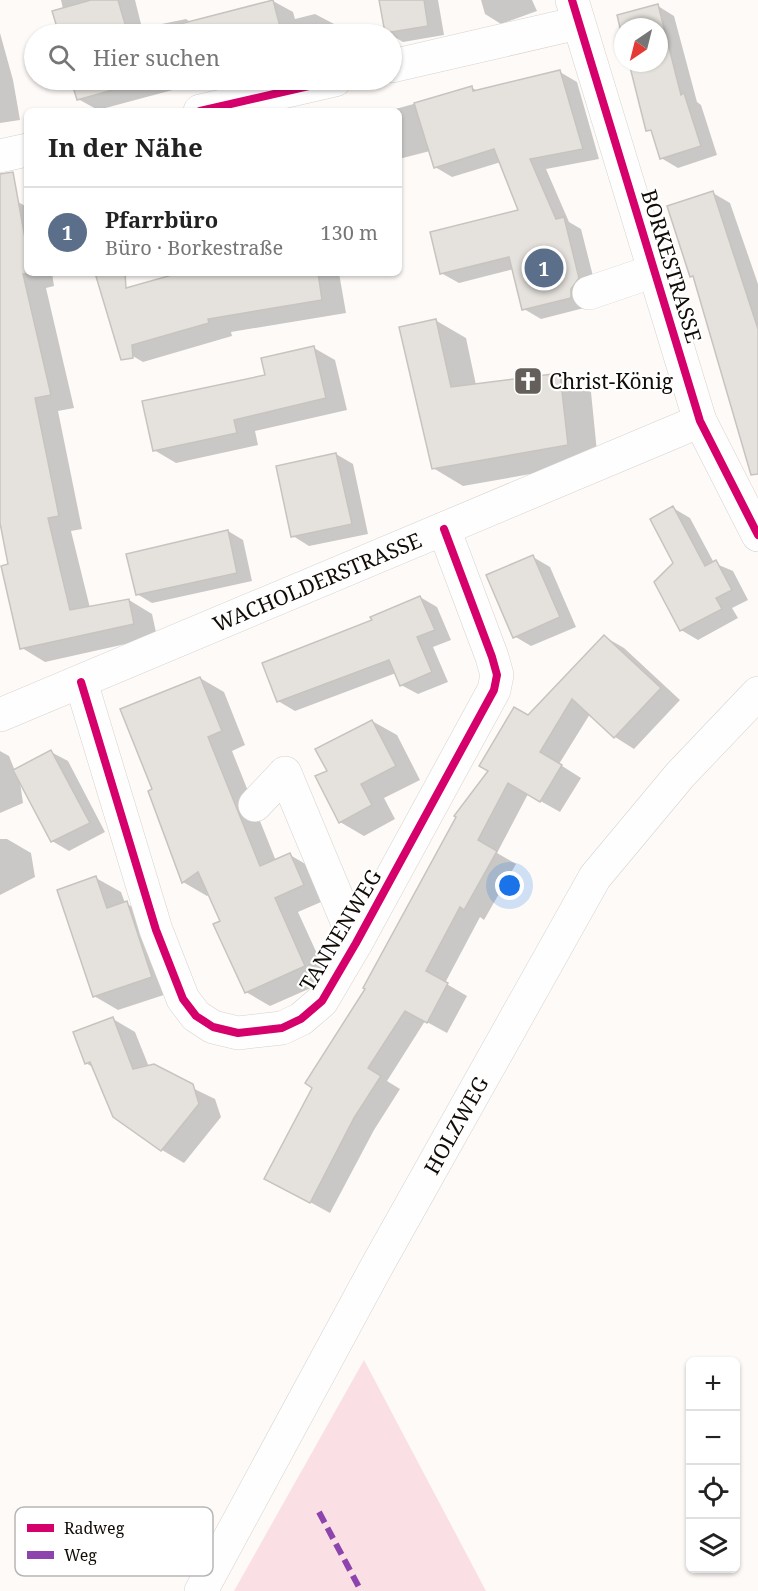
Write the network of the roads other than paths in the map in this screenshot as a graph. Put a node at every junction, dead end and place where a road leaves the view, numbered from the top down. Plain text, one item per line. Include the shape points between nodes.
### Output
1 (575, 11) edge
2 (402, 63) edge
3 (291, 90) edge
4 (213, 108) edge
5 (24, 151) edge
6 (0, 156) edge
7 (654, 271) junction
8 (589, 292) dead end
9 (700, 421) junction
10 (444, 529) junction
11 (758, 535) edge
12 (81, 682) junction
13 (758, 693) edge
14 (0, 715) edge
15 (255, 805) dead end
16 (356, 943) junction
17 (213, 1569) edge
18 (209, 1576) edge
19 (201, 1591) edge

1 - 2 street
1 - 7 street, BORKESTRASSE
3 - 4 street
5 - 6 street
7 - 8 street
7 - 9 street, BORKESTRASSE
9 - 10 street, WACHOLDERSTRASSE
9 - 11 street, BORKESTRASSE
10 - 12 street, WACHOLDERSTRASSE
10 - 16 street, TANNENWEG via 492,657 497,675 494,690
12 - 14 street, WACHOLDERSTRASSE
12 - 16 street, TANNENWEG via 156,930 183,999 196,1016 213,1027 238,1033 282,1028 301,1019 322,1001
13 - 17 street, HOLZWEG via 680,775 595,877
15 - 16 street via 285,773
18 - 19 street, HOLZWEG

